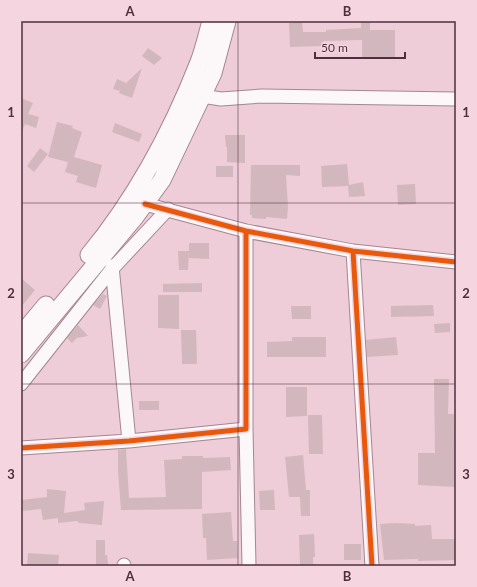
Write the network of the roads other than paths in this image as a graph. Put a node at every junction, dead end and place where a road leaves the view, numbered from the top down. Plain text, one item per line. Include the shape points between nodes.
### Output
1 (211, 21) edge
2 (228, 21) edge
3 (202, 96) junction
4 (456, 99) edge
5 (145, 204) junction
6 (168, 209) junction
7 (246, 231) junction
8 (110, 247) junction
9 (353, 251) junction
10 (456, 262) edge
11 (112, 269) junction
12 (21, 335) edge
13 (21, 354) edge
14 (21, 384) edge
15 (246, 429) junction
16 (129, 442) junction
17 (21, 448) edge
18 (249, 566) edge
19 (372, 566) edge

1 - 12 main road via 199,61 154,160 100,241
2 - 3 main road via 213,73
3 - 4 street via 221,100 262,96
3 - 5 main road via 162,180
5 - 6 street
5 - 8 main road
6 - 7 street
6 - 11 street
7 - 9 street
7 - 15 street
8 - 11 street
8 - 13 main road
9 - 10 street
9 - 19 street
11 - 14 street
11 - 16 street
15 - 16 street
15 - 18 street
16 - 17 street

